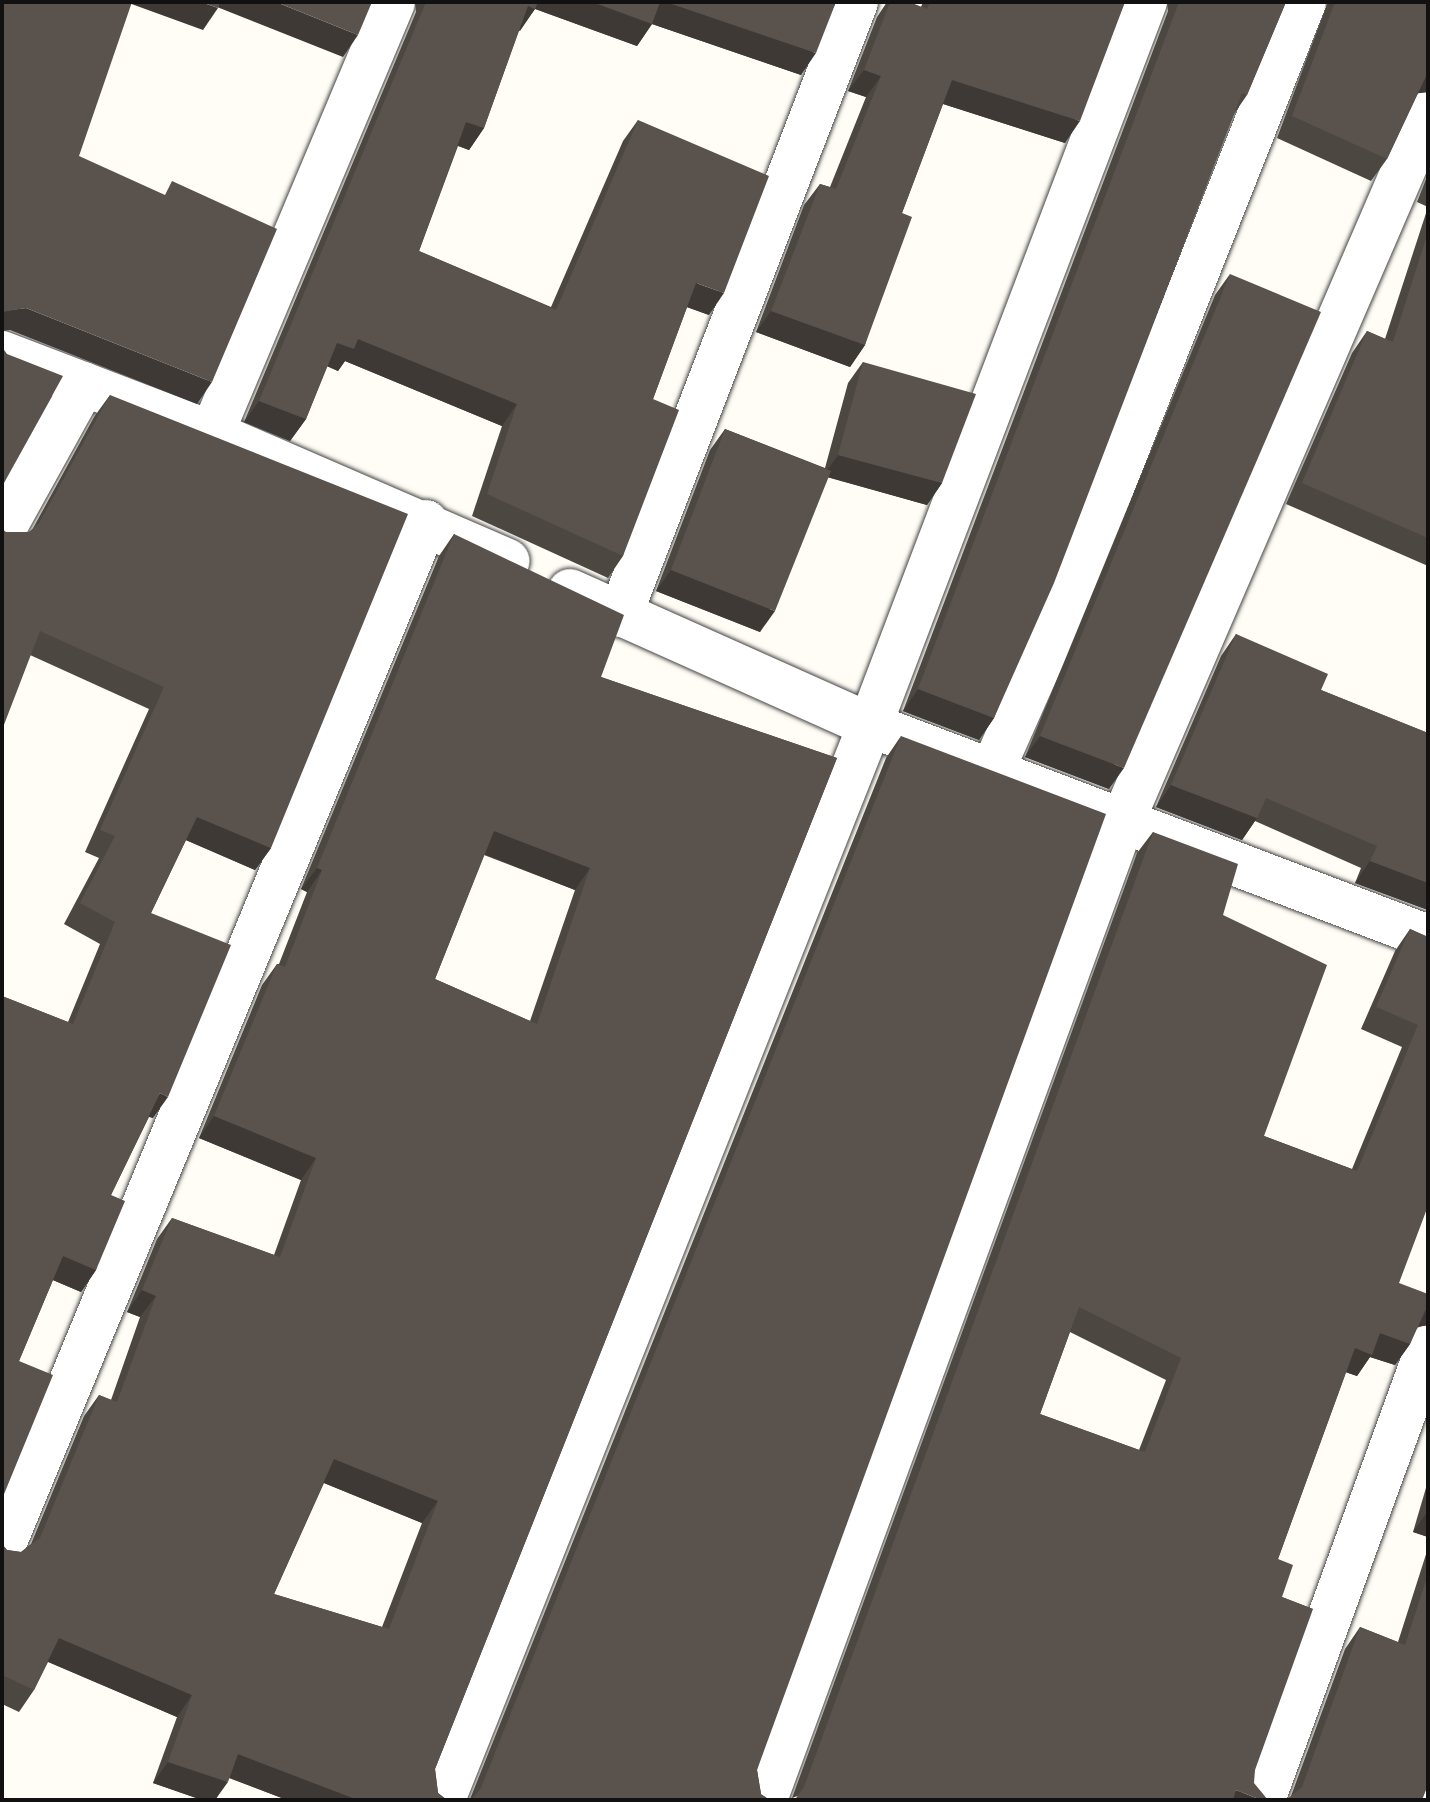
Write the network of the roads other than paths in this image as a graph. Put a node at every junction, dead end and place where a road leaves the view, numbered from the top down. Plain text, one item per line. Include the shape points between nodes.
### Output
1 (393, 2) edge
2 (856, 2) edge
3 (1145, 2) edge
4 (1304, 2) edge
5 (1428, 113) edge
6 (2, 353) edge
7 (84, 384) junction
8 (212, 433) junction
9 (426, 522) junction
10 (2, 532) edge
11 (620, 615) junction
12 (870, 725) junction
13 (992, 771) junction
14 (1123, 820) junction
15 (1428, 937) edge
16 (1428, 1347) edge
17 (2, 1549) edge
18 (443, 1800) edge
19 (765, 1800) edge
20 (1263, 1800) edge

1 - 8 street
2 - 11 street
3 - 12 street
4 - 13 street
5 - 14 street
6 - 7 street
7 - 8 street
7 - 10 street
8 - 9 street
9 - 11 street
9 - 17 street
11 - 12 street
12 - 13 street
12 - 18 street
13 - 14 street
14 - 15 street
14 - 19 street
16 - 20 street

